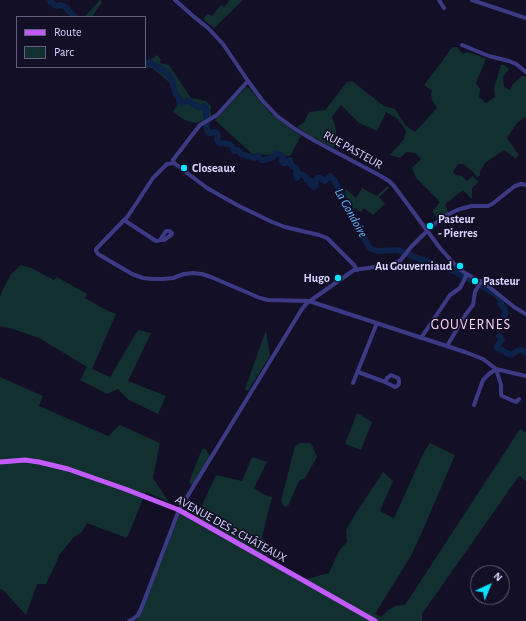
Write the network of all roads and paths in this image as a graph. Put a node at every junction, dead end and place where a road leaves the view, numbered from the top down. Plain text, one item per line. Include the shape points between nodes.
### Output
1 (175, 0) edge
2 (439, 0) edge
3 (472, 0) edge
4 (444, 8) dead end
5 (526, 18) edge
6 (462, 45) dead end
7 (526, 72) edge
8 (248, 82) junction
9 (174, 163) junction
10 (526, 185) edge
11 (124, 220) junction
12 (427, 231) junction
13 (160, 240) dead end
14 (357, 270) junction
15 (466, 276) junction
16 (479, 283) junction
17 (309, 301) junction
18 (526, 314) edge
19 (377, 323) junction
20 (421, 338) junction
21 (447, 346) junction
22 (496, 369) junction
23 (358, 372) junction
24 (526, 376) edge
25 (385, 382) dead end
26 (353, 383) dead end
27 (519, 399) dead end
28 (474, 406) dead end
29 (0, 462) edge
30 (179, 510) junction
31 (129, 621) edge
32 (375, 621) edge

1 - 8 street, RUE PASTEUR via 217,36
2 - 4 street
3 - 5 street
6 - 7 street via 509,60
8 - 9 street via 217,115 200,125 173,160
8 - 12 street, RUE PASTEUR via 267,106 285,122 394,186
9 - 11 street via 167,164 153,178
9 - 14 street via 207,188 237,205 285,227 327,238
10 - 12 street via 515,186 488,206 472,206 457,210
11 - 13 street via 154,240
11 - 17 street via 96,251 132,274 152,279 202,274 260,298
12 - 14 street via 400,261
12 - 15 street, RUE PASTEUR
14 - 17 street
15 - 16 street, RUE PASTEUR
15 - 20 street via 460,289 450,296
16 - 18 street, RUE PASTEUR via 493,289
16 - 21 street via 473,305
17 - 19 street
17 - 30 street
19 - 20 street
19 - 23 street
20 - 21 street
21 - 22 street via 483,359
22 - 24 street
22 - 27 street via 502,396 516,402
22 - 28 street via 483,380
23 - 25 street
23 - 26 street
29 - 30 main road, AVENUE DES 2 CHÂTEAUX via 25,460 68,469
30 - 31 street via 141,609 138,615
30 - 32 main road, AVENUE DES 2 CHÂTEAUX

